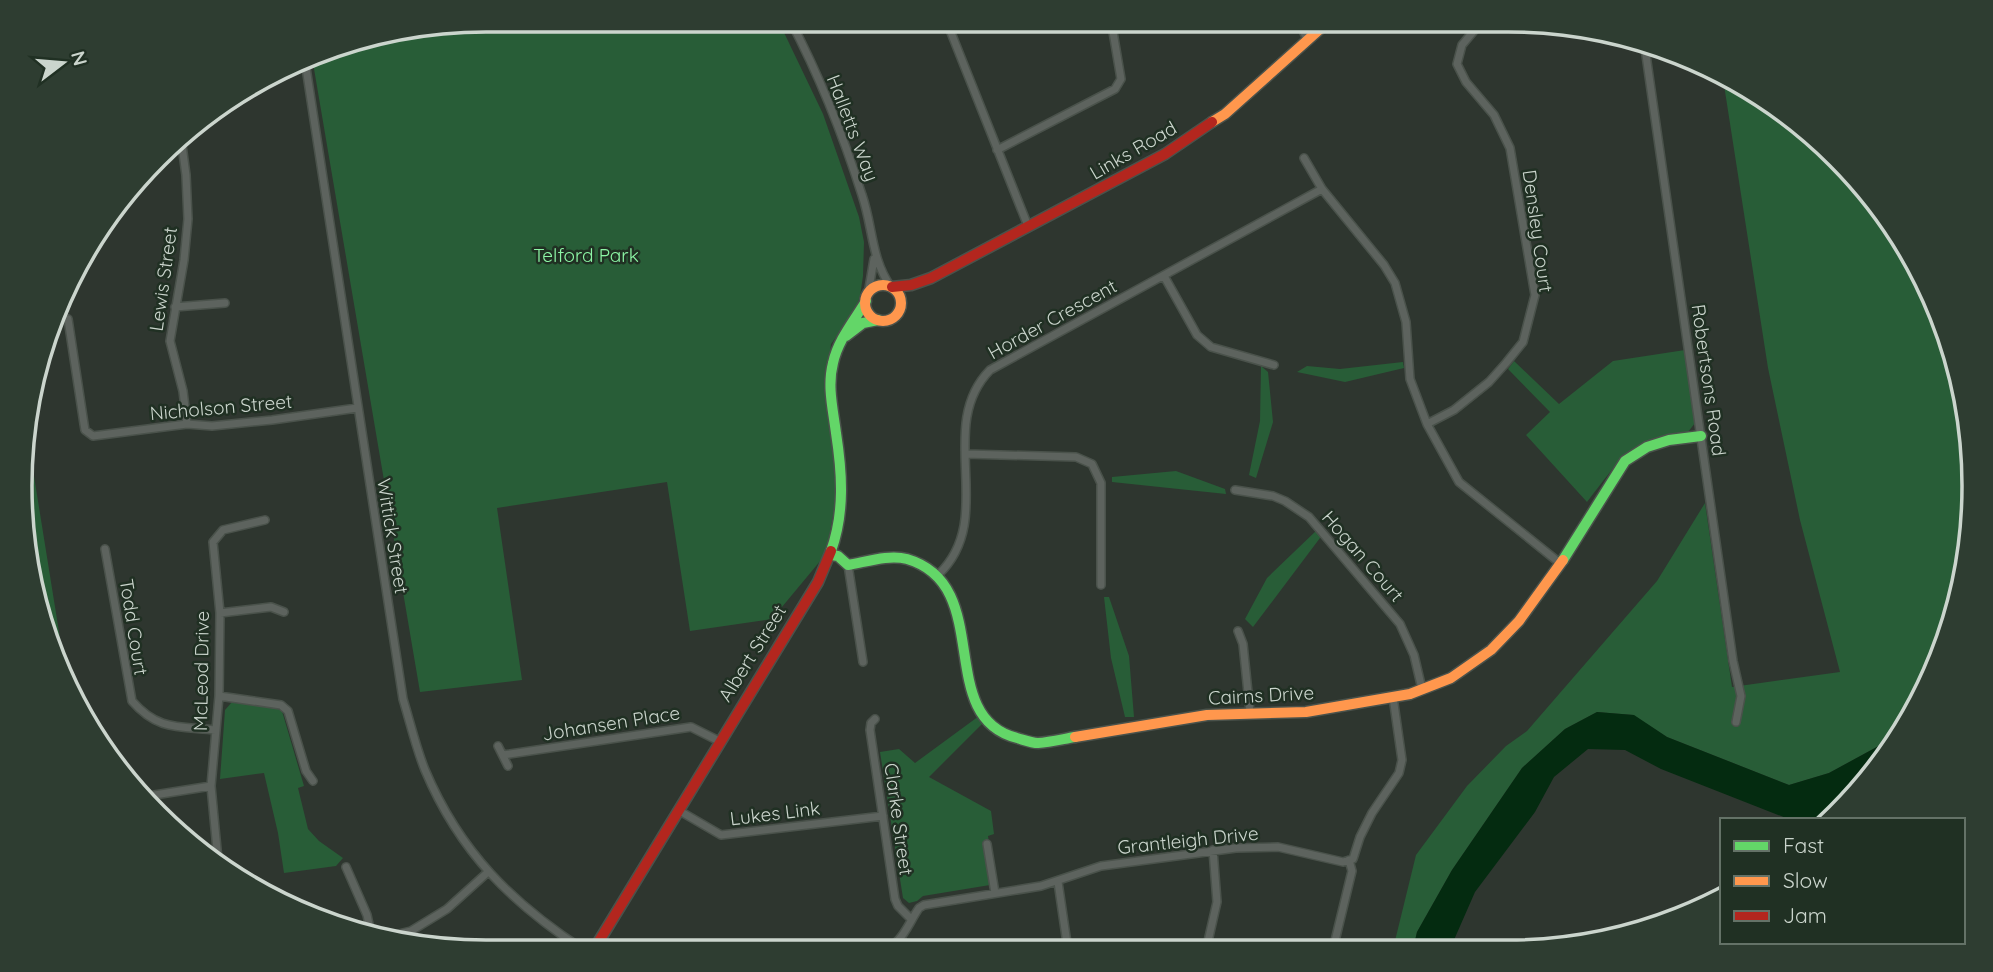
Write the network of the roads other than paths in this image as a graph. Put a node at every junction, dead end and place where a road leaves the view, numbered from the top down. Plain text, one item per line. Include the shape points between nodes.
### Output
1 (796, 32) edge
2 (951, 32) edge
3 (1113, 32) edge
4 (1304, 32) edge
5 (1315, 32) edge
6 (1473, 32) edge
7 (1307, 39) junction
8 (1646, 54) edge
9 (306, 69) edge
10 (182, 148) edge
11 (997, 150) junction
12 (1304, 158) dead end
13 (1322, 190) junction
14 (1028, 226) junction
15 (874, 252) junction
16 (1164, 276) junction
17 (930, 278) junction
18 (891, 287) junction
19 (867, 297) junction
20 (225, 303) dead end
21 (901, 305) junction
22 (175, 307) junction
23 (68, 318) dead end
24 (878, 320) junction
25 (837, 345) junction
26 (1274, 365) dead end
27 (357, 408) junction
28 (187, 424) junction
29 (1427, 424) junction
30 (1701, 436) junction
31 (966, 454) junction
32 (1235, 490) dead end
33 (265, 520) dead end
34 (105, 550) dead end
35 (831, 555) junction
36 (1561, 564) junction
37 (848, 565) junction
38 (939, 575) junction
39 (1101, 584) dead end
40 (284, 612) dead end
41 (220, 613) junction
42 (1238, 631) dead end
43 (863, 662) dead end
44 (1422, 689) junction
45 (219, 696) junction
46 (1393, 697) junction
47 (1250, 712) junction
48 (875, 719) dead end
49 (1737, 722) dead end
50 (216, 730) junction
51 (719, 741) junction
52 (498, 746) dead end
53 (503, 755) junction
54 (508, 766) dead end
55 (313, 780) dead end
56 (211, 786) junction
57 (153, 795) edge
58 (678, 810) junction
59 (883, 816) junction
60 (987, 844) dead end
61 (1213, 850) junction
62 (217, 853) edge
63 (1349, 860) junction
64 (346, 867) dead end
65 (488, 872) junction
66 (1058, 882) junction
67 (995, 893) junction
68 (911, 919) junction
69 (369, 925) edge
70 (411, 931) junction
71 (403, 933) edge
72 (413, 935) edge
73 (900, 939) edge
74 (568, 940) edge
75 (600, 940) edge
76 (1067, 940) edge
77 (1208, 940) edge
78 (1335, 940) edge

1 - 15 street, Halletts Way via 851,164 872,229
2 - 11 street
3 - 11 street via 1121,79 1115,89
4 - 7 street
5 - 7 street, Links Road
6 - 29 street, Densley Court via 1462,45 1457,64 1494,115 1510,148 1535,295 1522,342 1506,363 1454,410
7 - 14 street, Links Road via 1205,128
8 - 30 street, Robertsons Road
9 - 27 street, Wittick Street
10 - 22 street, Lewis Street via 188,219
11 - 14 street
12 - 13 street
13 - 16 street, Horder Crescent
13 - 29 street via 1395,283 1406,322 1410,379
14 - 17 street, Links Road
15 - 18 street, Halletts Way
15 - 19 street, Halletts Way
16 - 26 street via 1198,335 1212,347
16 - 31 street, Horder Crescent via 990,370 967,407
17 - 18 street, Links Road
17 - 21 street, Links Road
18 - 19 street via 877,286
18 - 21 street
19 - 24 street via 868,313
19 - 25 street, Albert Street
20 - 22 street
21 - 24 street via 891,319
22 - 28 street, Lewis Street via 170,341
23 - 28 street, Nicholson Street via 88,433 100,437
24 - 25 street via 863,323
25 - 35 street, Albert Street via 831,396 842,499
27 - 28 street, Nicholson Street via 236,424
27 - 65 street, Wittick Street via 403,699 425,770 456,830
29 - 36 street via 1460,482
30 - 36 street, Cairns Drive via 1647,447 1625,461
30 - 49 street, Robertsons Road via 1741,696
31 - 38 street, Horder Crescent via 965,528 958,551
31 - 39 street via 1076,457 1092,464 1101,482
32 - 44 street, Hogan Court via 1273,496 1308,517 1400,624
33 - 41 street, McLeod Drive via 223,530 213,542
34 - 50 street, Todd Court via 132,701 144,716 158,723
35 - 37 street
35 - 51 street, Albert Street
36 - 44 street, Cairns Drive via 1491,650 1451,678
37 - 38 street via 906,558
37 - 43 street
38 - 47 street, Cairns Drive via 956,607 976,707 986,721 1013,739 1036,744
40 - 41 street via 271,607
41 - 45 street, McLeod Drive
42 - 47 street via 1244,644
44 - 46 street, Cairns Drive
45 - 50 street, McLeod Drive
45 - 55 street via 281,705 288,711 306,771
46 - 47 street, Cairns Drive via 1306,712
46 - 63 street via 1402,760 1399,773
48 - 59 street, Clarke Street via 870,730
50 - 56 street, McLeod Drive
51 - 53 street, Johansen Place via 691,727
51 - 58 street, Albert Street
52 - 53 street
53 - 54 street
56 - 57 street
56 - 62 street, McLeod Drive
58 - 59 street, Lukes Link via 722,835
58 - 75 street, Albert Street
59 - 68 street, Clarke Street via 895,899
60 - 67 street
61 - 63 street, Grantleigh Drive via 1278,847
61 - 66 street, Grantleigh Drive via 1101,866
61 - 77 street via 1217,902
63 - 78 street via 1352,871
64 - 69 street
65 - 70 street via 447,909
65 - 74 street, Wittick Street via 515,901
66 - 67 street, Grantleigh Drive
66 - 76 street
67 - 68 street, Grantleigh Drive via 924,905
68 - 73 street
70 - 71 street
70 - 72 street

